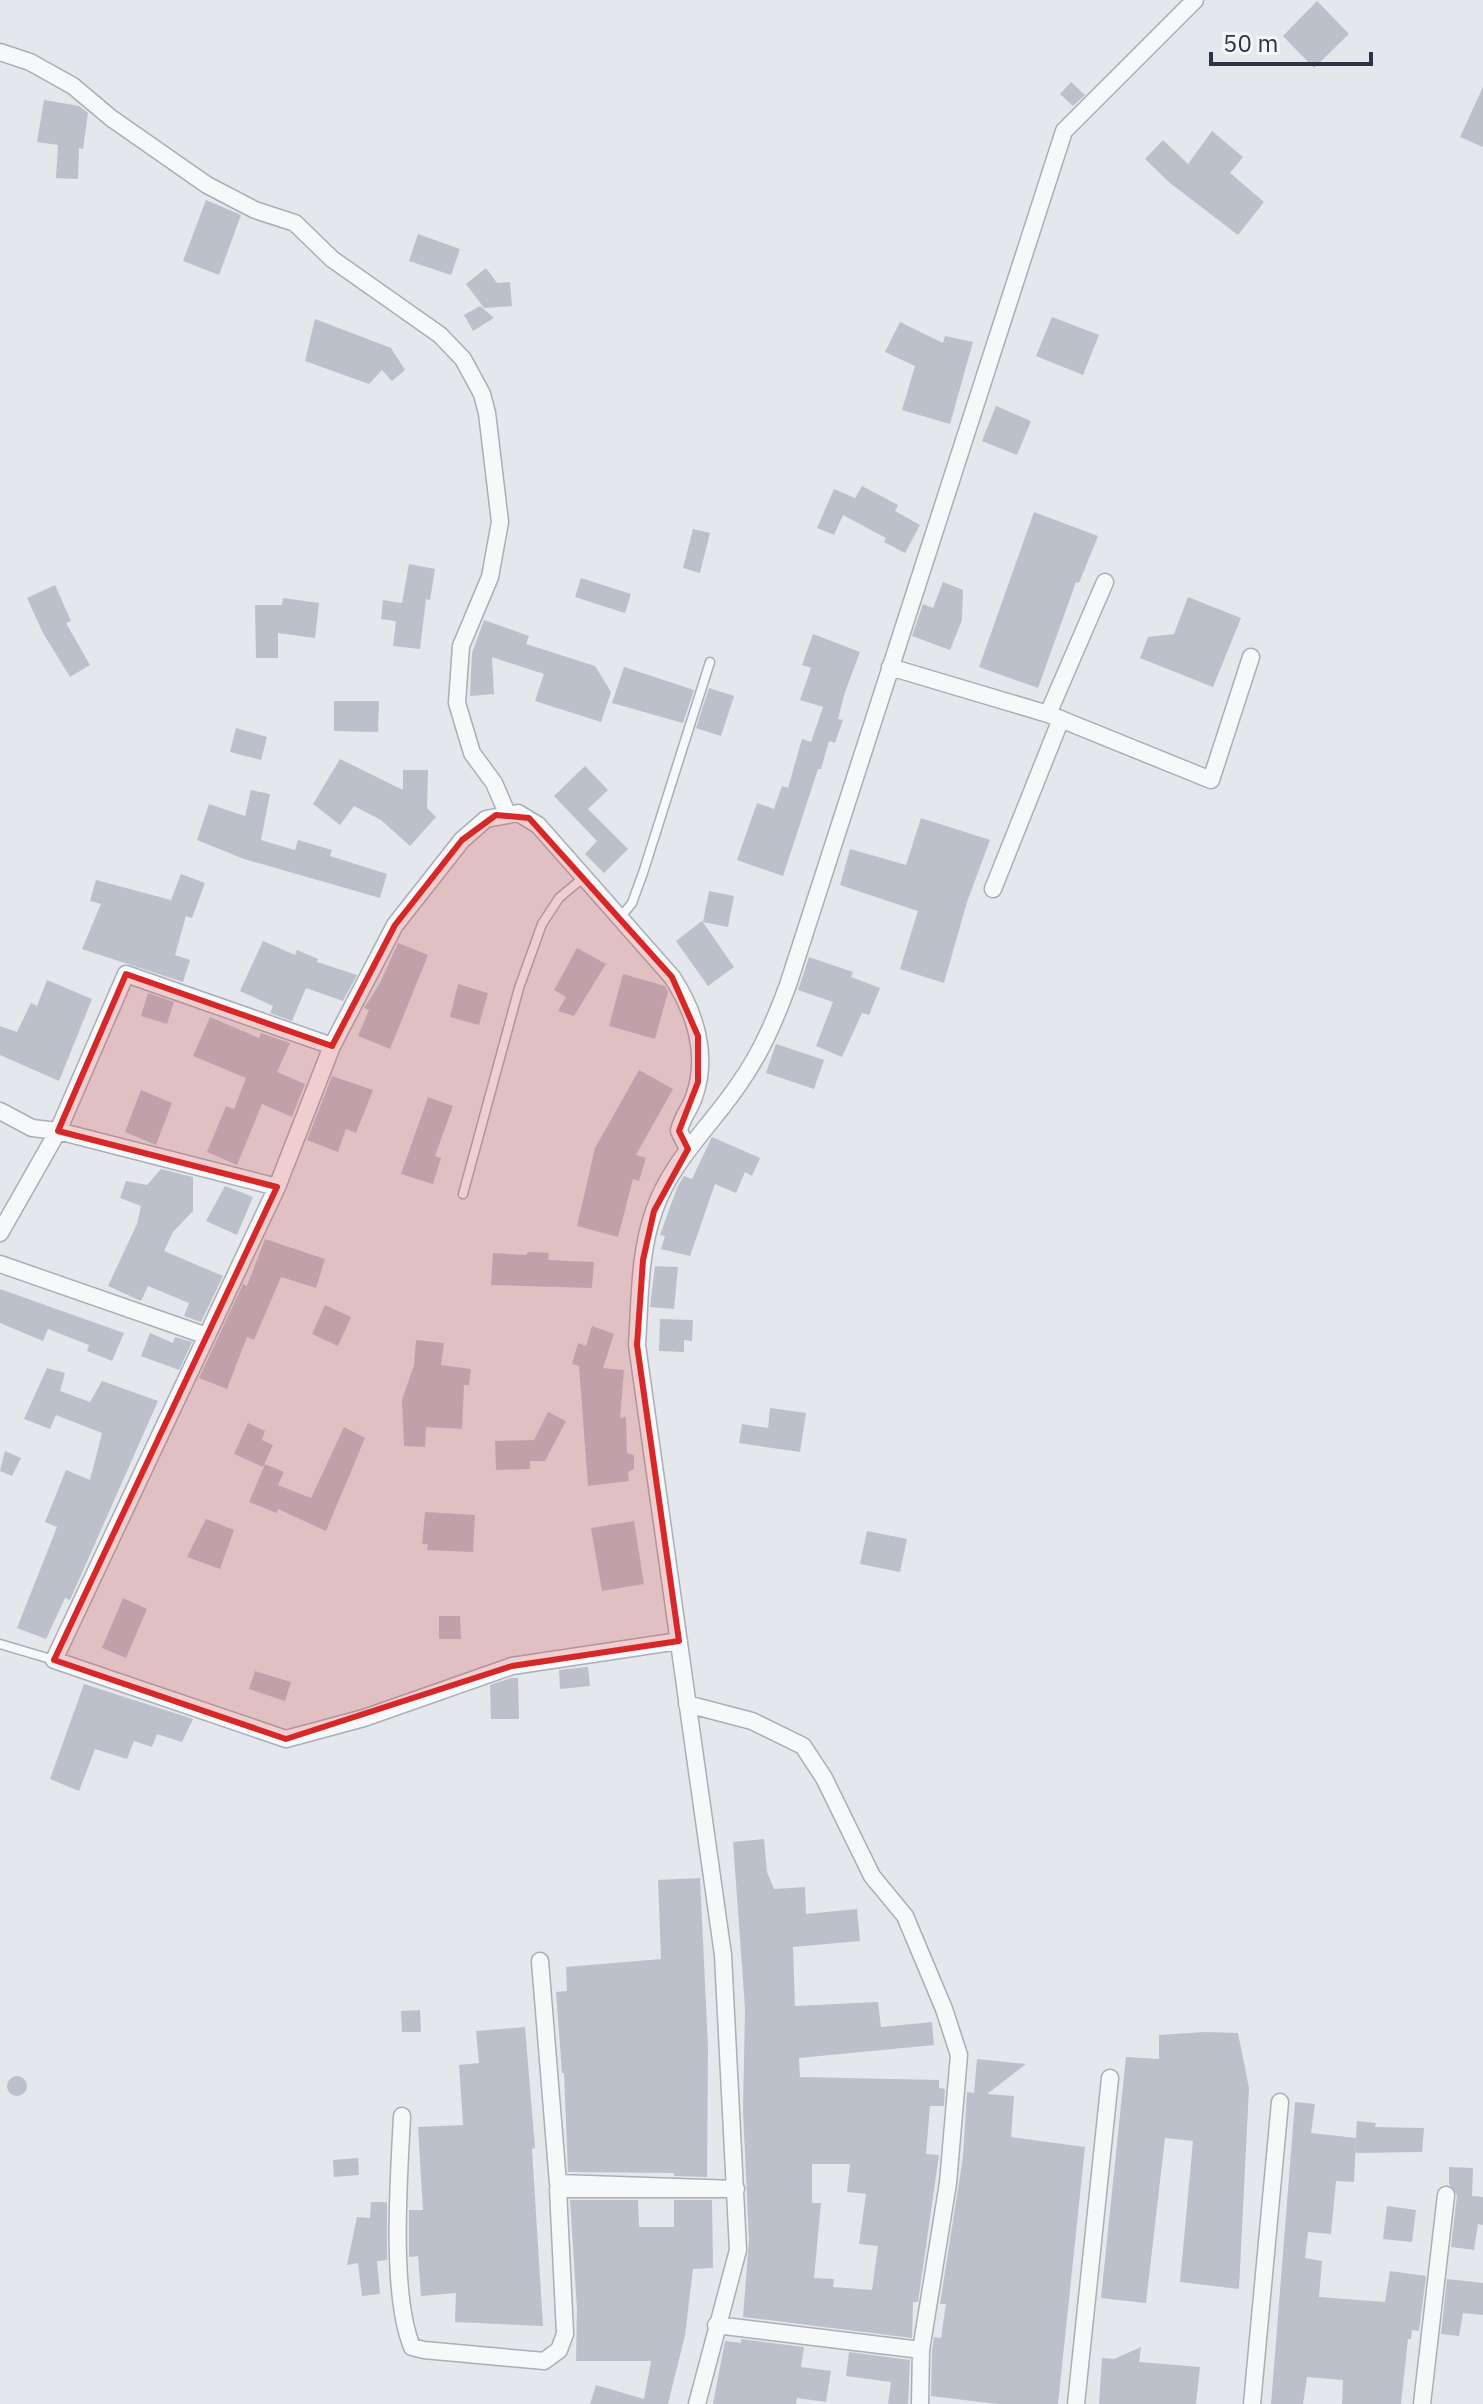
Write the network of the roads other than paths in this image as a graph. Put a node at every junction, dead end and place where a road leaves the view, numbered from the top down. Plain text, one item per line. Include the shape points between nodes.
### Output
1 (1195, 0) edge
2 (0, 52) edge
3 (1105, 582) dead end
4 (1251, 657) dead end
5 (710, 662) dead end
6 (890, 667) junction
7 (1055, 717) junction
8 (507, 813) junction
9 (584, 877) junction
10 (993, 889) dead end
11 (620, 918) junction
12 (332, 1046) junction
13 (0, 1111) edge
14 (58, 1131) junction
15 (688, 1149) junction
16 (277, 1187) junction
17 (463, 1194) dead end
18 (0, 1233) edge
19 (0, 1264) edge
20 (207, 1336) junction
21 (679, 1641) junction
22 (0, 1644) edge
23 (54, 1660) junction
24 (687, 1704) junction
25 (540, 1961) dead end
26 (1110, 2078) dead end
27 (1280, 2102) dead end
28 (402, 2116) dead end
29 (736, 2189) junction
30 (1446, 2195) dead end
31 (716, 2325) junction
32 (921, 2350) junction
33 (697, 2404) edge
34 (920, 2404) edge
35 (1076, 2404) edge
36 (1252, 2404) edge
37 (1422, 2404) edge

1 - 6 street via 1064,131
2 - 8 street via 73,86 190,175 255,210 295,223 332,259 440,335 463,359 487,413 500,522 490,577 461,646 457,703 472,753
3 - 7 street
4 - 7 street via 1211,780
5 - 11 lane via 643,873
6 - 7 street
6 - 15 street via 769,1035
7 - 10 street
8 - 9 street via 538,825
8 - 12 street via 486,819 462,840 395,925
9 - 11 street
9 - 17 lane via 559,898 542,924 519,988
11 - 15 street via 672,977 692,1015 700,1066 695,1096 679,1131
12 - 14 street via 126,974
12 - 16 street
13 - 14 street via 32,1128
14 - 16 street
14 - 18 street
15 - 21 street via 654,1211 643,1260 637,1345
16 - 20 street
19 - 20 street
20 - 23 street
21 - 23 street via 512,1666 286,1739
21 - 24 street
22 - 23 lane
24 - 29 street via 723,1955
24 - 32 street via 752,1721 803,1746 872,1876 905,1916 944,2009 959,2055 948,2183
25 - 29 street via 558,2183
26 - 35 street
27 - 36 street
28 - 29 street via 398,2199 404,2321 412,2347 424,2350 544,2361 559,2350 565,2334 558,2189
29 - 31 street via 738,2250
30 - 37 street
31 - 32 street
31 - 33 street
32 - 34 street

